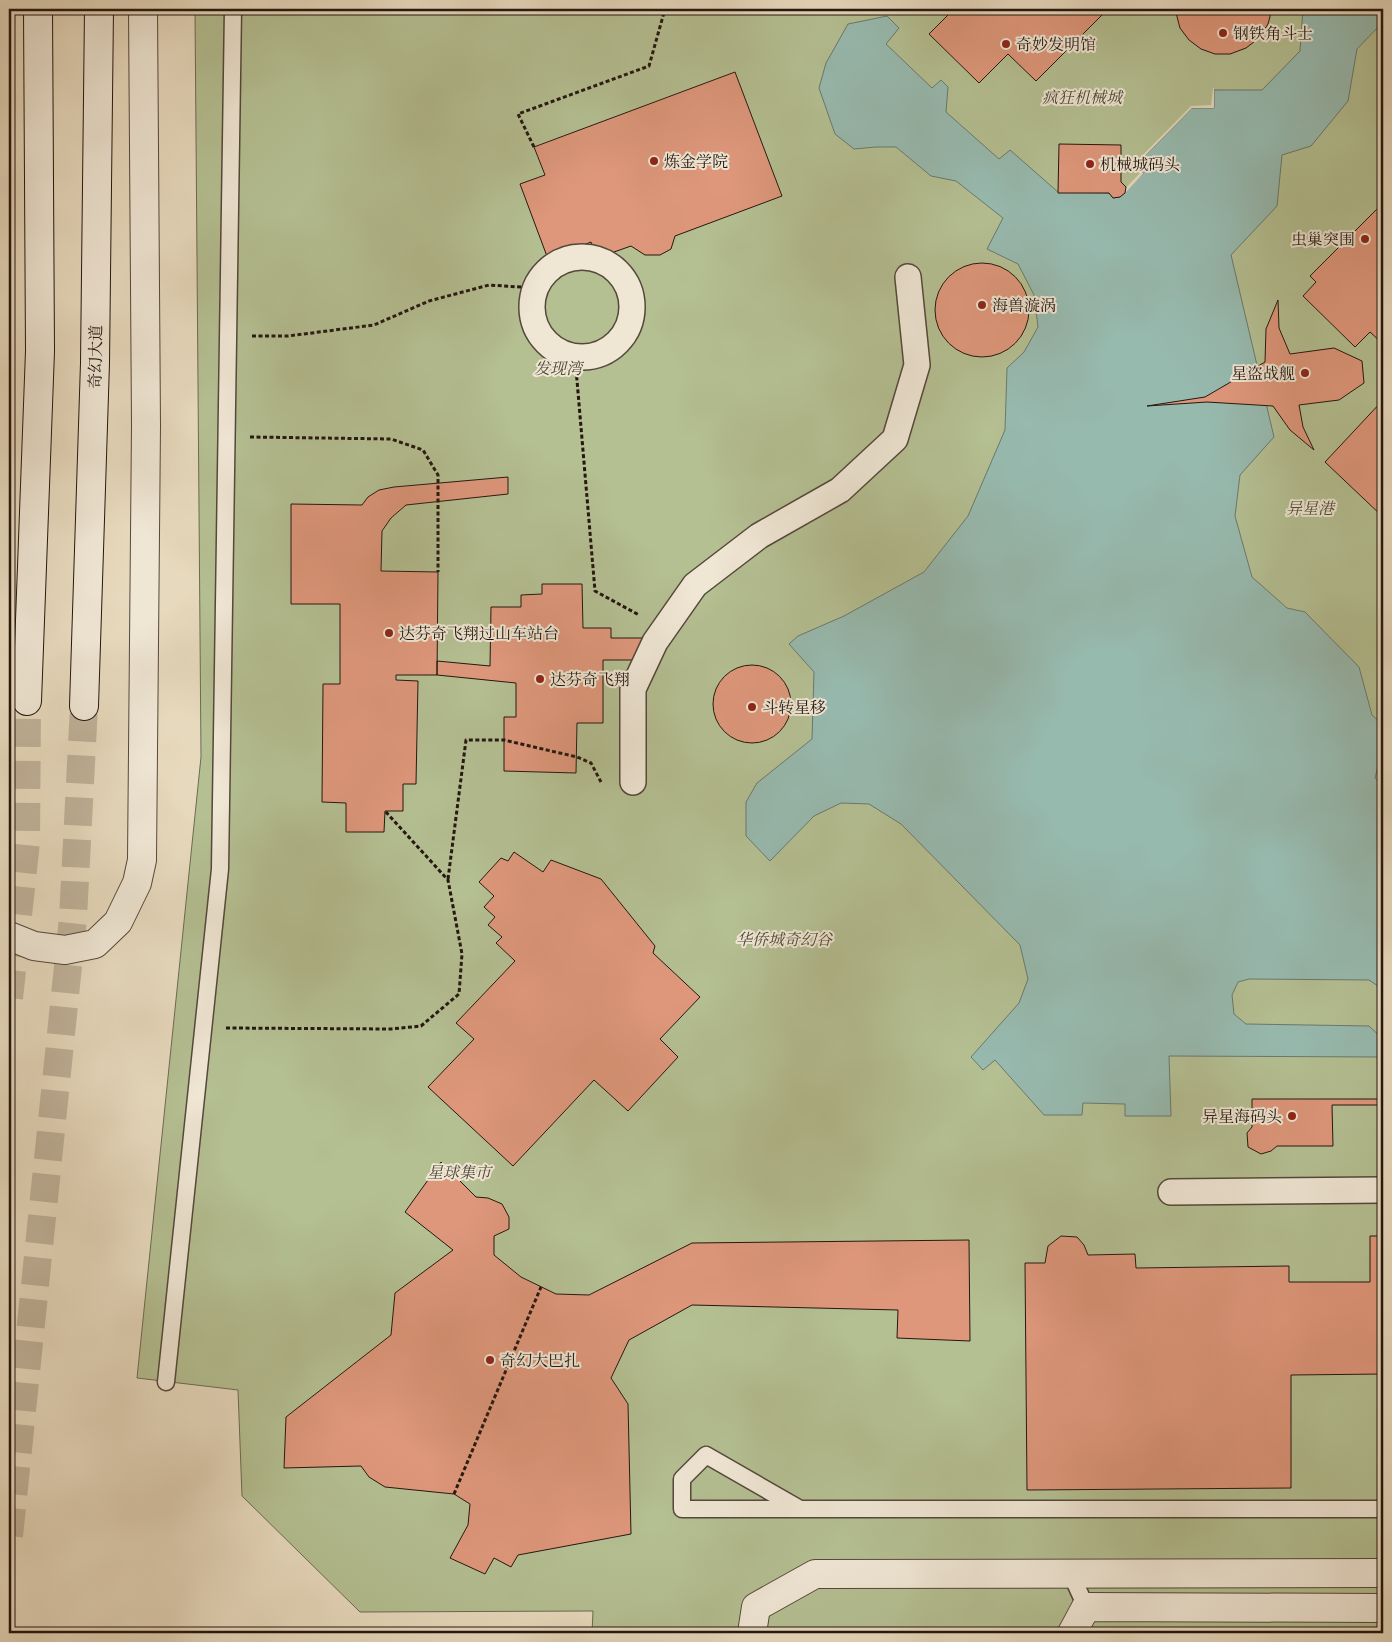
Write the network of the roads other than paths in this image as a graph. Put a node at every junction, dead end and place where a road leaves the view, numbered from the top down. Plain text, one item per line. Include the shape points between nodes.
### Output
1 (38, 9) edge
2 (100, 9) edge
3 (143, 9) edge
4 (233, 9) edge
5 (908, 277) dead end
6 (575, 357) joint
7 (27, 701) tunnel mouth
8 (84, 706) tunnel mouth
9 (633, 782) dead end
10 (9, 936) edge
11 (1383, 1190) edge
12 (1171, 1192) dead end
13 (166, 1382) dead end
14 (800, 1509) junction
15 (1383, 1509) edge
16 (1383, 1572) edge
17 (1071, 1574) junction
18 (1086, 1607) junction
19 (1383, 1608) edge
20 (752, 1633) edge
21 (1072, 1633) edge

1 - 7 street via 40,351
2 - 8 street, 奇幻大道 via 95,362
3 - 10 street via 146,435 142,860 137,883 118,922 95,944 65,950 34,946
4 - 13 lane via 220,869
5 - 9 street via 917,365 895,438 840,490 759,536 695,585 655,642 633,689
6 - 6 street via 593,356 609,349 630,322 632,306 622,278 611,266 596,259 564,260 550,268 532,296 536,329 546,342
11 - 12 street
14 - 14 lane via 682,1509 682,1478 706,1455
14 - 15 lane
16 - 17 street
17 - 18 lane
17 - 20 street via 815,1574 756,1607
18 - 19 street
18 - 21 street

